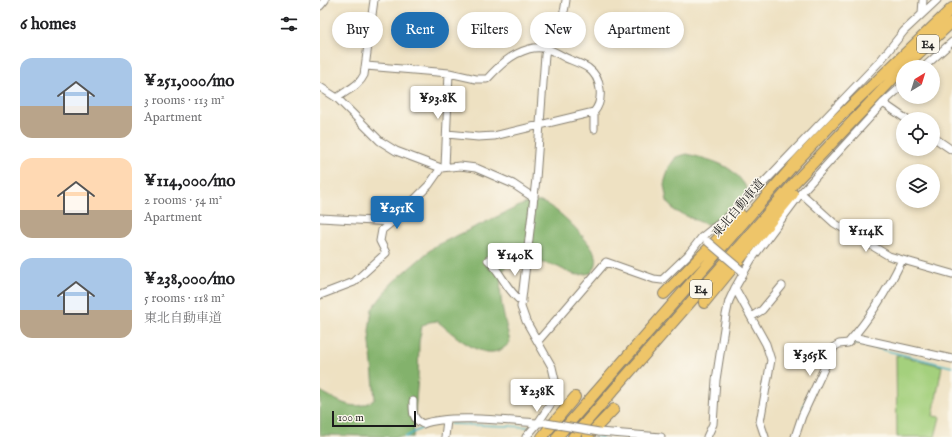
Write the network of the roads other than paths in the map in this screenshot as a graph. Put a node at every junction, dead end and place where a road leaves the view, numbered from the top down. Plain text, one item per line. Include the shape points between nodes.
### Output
1 (325, 0) edge
2 (374, 0) edge
3 (566, 0) edge
4 (922, 0) edge
5 (937, 0) edge
6 (320, 6) edge
7 (952, 8) edge
8 (565, 12) edge
9 (922, 13) junction
10 (952, 22) edge
11 (952, 42) edge
12 (538, 48) edge
13 (546, 48) edge
14 (548, 48) edge
15 (912, 60) edge
16 (932, 60) edge
17 (366, 66) junction
18 (449, 73) junction
19 (896, 76) edge
20 (320, 87) edge
21 (896, 91) edge
22 (338, 98) junction
23 (883, 103) junction
24 (594, 112) junction
25 (896, 112) edge
26 (541, 125) junction
27 (594, 130) dead end
28 (447, 134) junction
29 (940, 142) edge
30 (832, 143) junction
31 (952, 150) edge
32 (797, 161) junction
33 (443, 168) junction
34 (801, 194) junction
35 (534, 198) junction
36 (320, 218) edge
37 (392, 222) junction
38 (704, 239) junction
39 (488, 260) dead end
40 (902, 260) junction
41 (742, 272) junction
42 (952, 274) edge
43 (782, 286) dead end
44 (735, 288) junction
45 (664, 294) dead end
46 (320, 295) edge
47 (522, 302) junction
48 (704, 303) dead end
49 (751, 317) junction
50 (851, 340) junction
51 (538, 341) junction
52 (952, 359) edge
53 (575, 397) dead end
54 (413, 401) dead end
55 (614, 409) dead end
56 (447, 421) junction
57 (535, 426) junction
58 (446, 434) edge
59 (603, 434) edge
60 (526, 437) edge
61 (542, 437) edge
62 (557, 437) edge
63 (573, 437) edge
64 (587, 437) edge
65 (662, 437) edge
66 (707, 437) edge
67 (765, 437) edge
68 (795, 437) edge

1 - 6 street
2 - 17 street
3 - 8 street
4 - 9 street
5 - 9 street
7 - 32 highway, 東北自動車道 / E4 via 873,83
9 - 38 street via 772,174
10 - 15 highway, 東北自動車道 / E4
11 - 16 street
12 - 18 street via 518,52 487,79
13 - 26 street via 541,91
14 - 24 street via 593,73 600,87 601,98
17 - 18 street
17 - 22 street via 360,83
18 - 28 street
19 - 30 highway, 東北自動車道 / E4
20 - 22 street
21 - 23 street
22 - 33 street via 380,141 396,151
23 - 25 street
23 - 34 street
24 - 26 street
24 - 27 street
26 - 28 street via 494,136
26 - 35 street
28 - 33 street
29 - 31 street
30 - 48 highway
30 - 63 highway, 東北自動車道 / E4 via 763,218
32 - 45 highway
32 - 62 highway, 東北自動車道 / E4
33 - 35 street via 476,168 513,184
33 - 37 street
34 - 40 street via 834,223 889,256
34 - 41 street via 784,213
35 - 47 street
36 - 37 street
37 - 46 street via 382,230 380,241 386,253 354,282
38 - 41 street, bridge
38 - 51 street via 662,280 606,262
39 - 47 street via 511,294
40 - 42 street
40 - 50 street via 885,294
41 - 44 street
43 - 49 street via 762,310
44 - 49 street
44 - 66 street via 726,315 716,380 713,424
47 - 51 street via 521,307 526,320
49 - 67 street via 766,344 771,360 760,422
50 - 52 street
50 - 68 street via 834,347
51 - 57 street via 552,367 558,393
53 - 61 highway
54 - 56 street via 413,416 417,421 423,424
55 - 64 highway
56 - 57 street
56 - 58 street
57 - 59 street, bridge via 546,423
57 - 60 street
59 - 65 street

